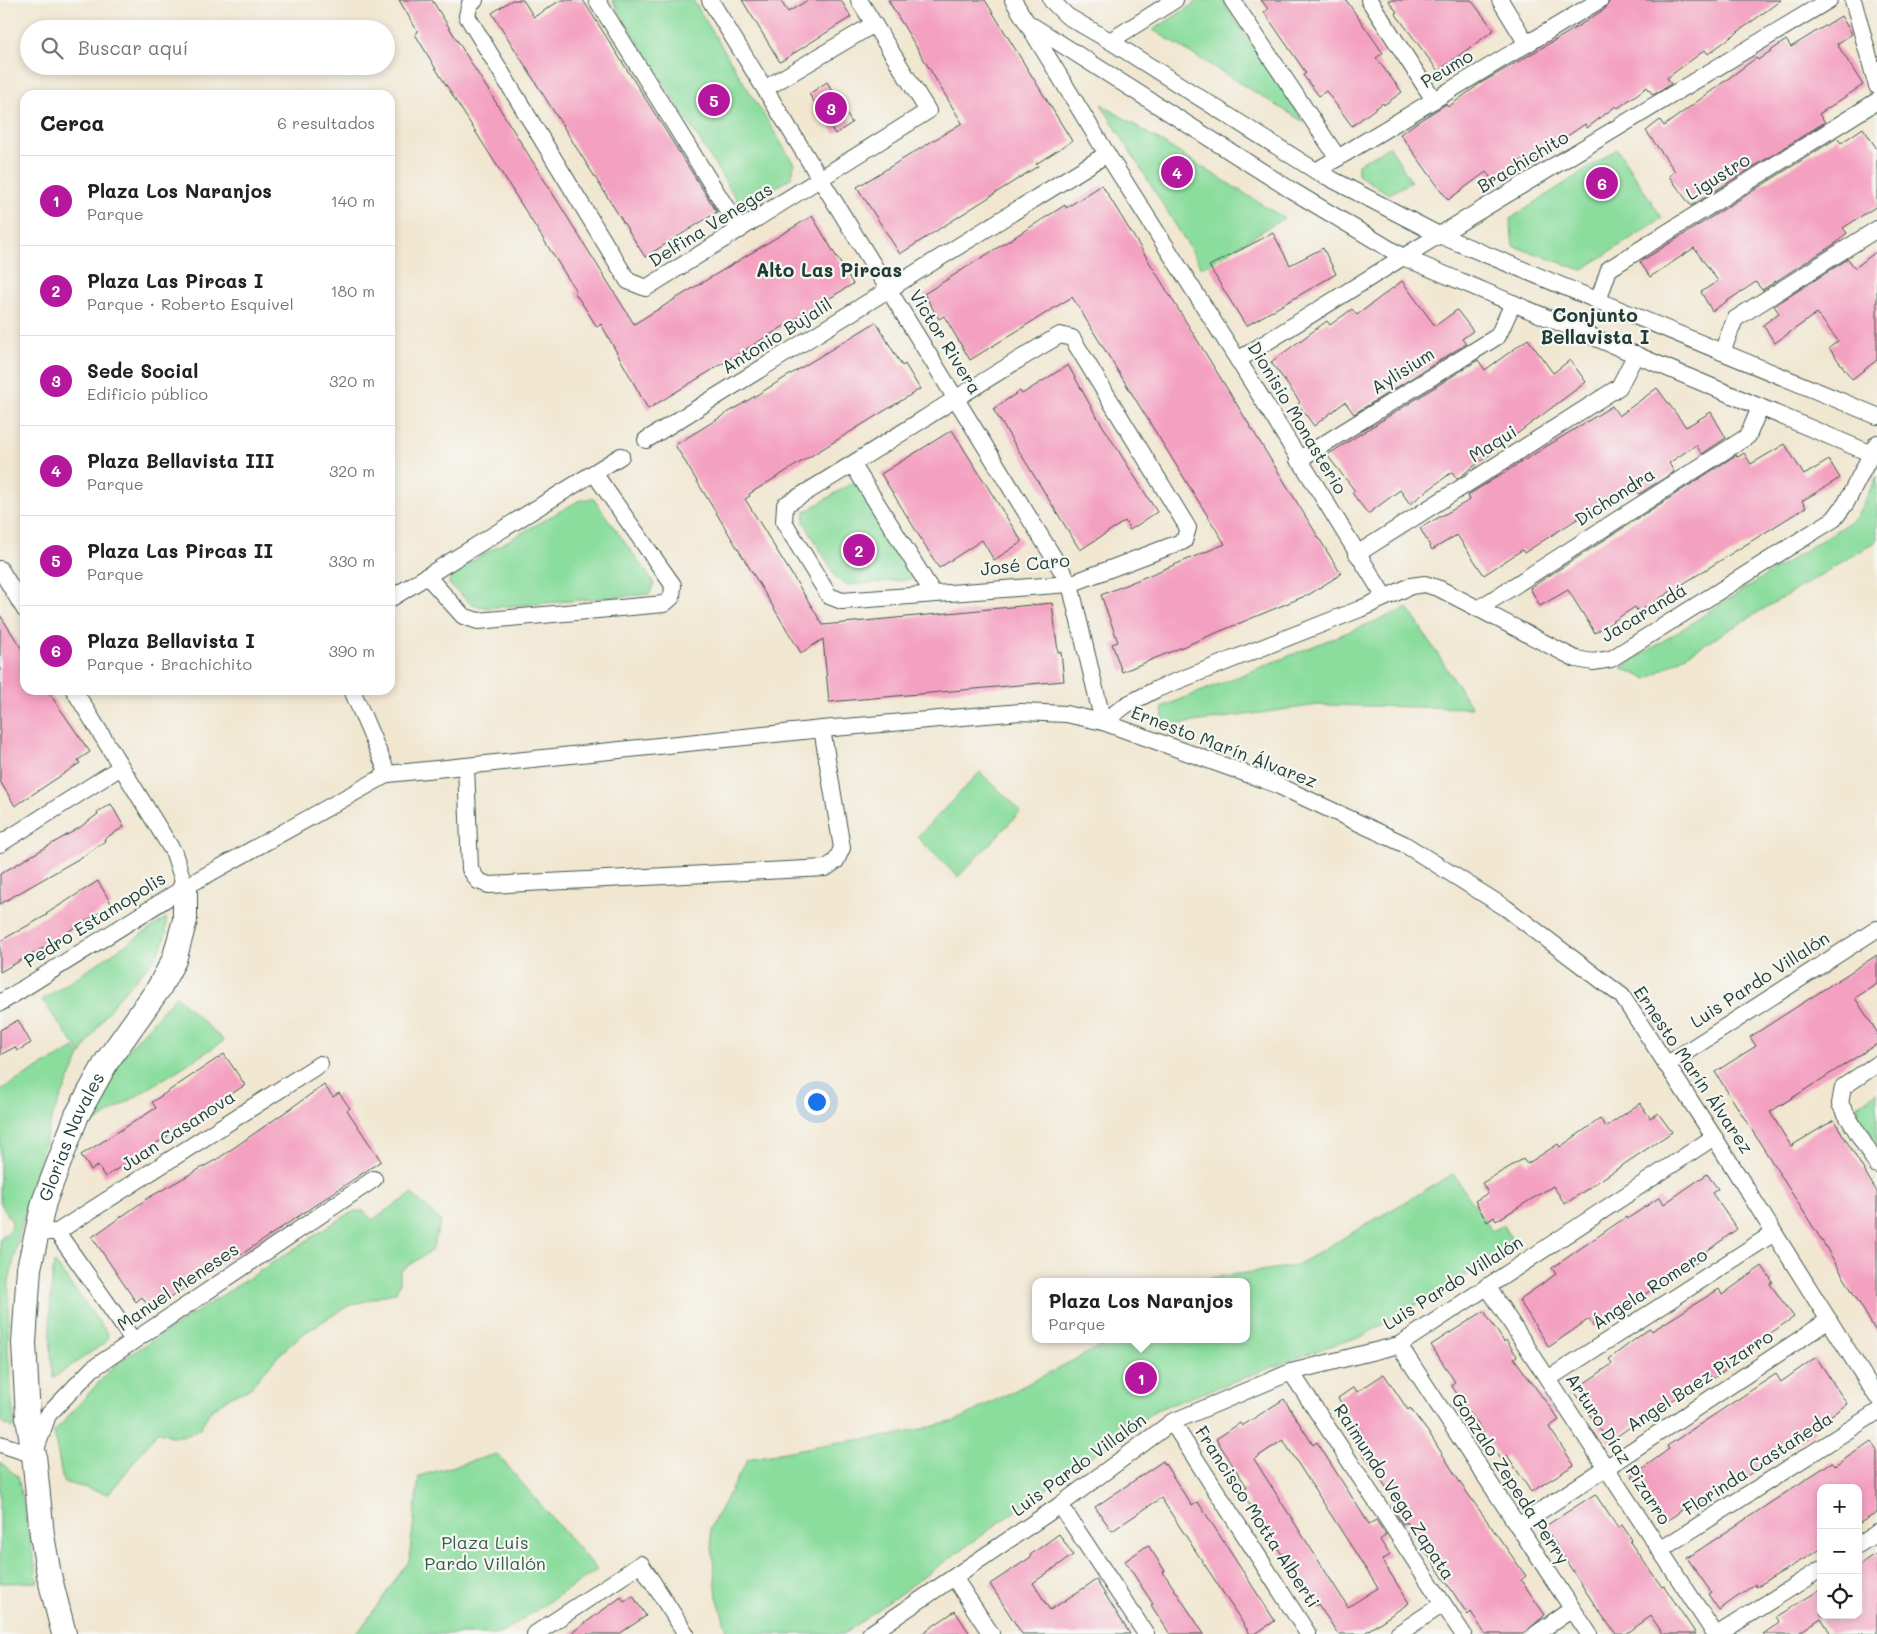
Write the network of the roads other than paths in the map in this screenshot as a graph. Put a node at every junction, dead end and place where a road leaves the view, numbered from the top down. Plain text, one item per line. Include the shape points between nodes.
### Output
1 (475, 0) edge
2 (597, 0) edge
3 (710, 0) edge
4 (859, 0) edge
5 (1013, 0) edge
6 (1052, 0) edge
7 (1175, 0) edge
8 (1232, 0) edge
9 (1369, 0) edge
10 (1500, 0) edge
11 (1600, 0) edge
12 (1829, 0) edge
13 (1853, 0) edge
14 (874, 24) junction
15 (1028, 24) junction
16 (1110, 41) junction
17 (1527, 44) junction
18 (1877, 86) edge
19 (766, 88) junction
20 (1434, 100) junction
21 (1877, 101) edge
22 (1107, 154) junction
23 (1338, 158) junction
24 (1316, 171) junction
25 (821, 180) junction
26 (1877, 229) edge
27 (740, 230) junction
28 (1440, 235) junction
29 (1403, 256) junction
30 (889, 290) junction
31 (1598, 301) junction
32 (1513, 303) junction
33 (1722, 352) junction
34 (1636, 354) junction
35 (1238, 360) junction
36 (956, 398) junction
37 (1760, 407) junction
38 (1877, 416) edge
39 (646, 440) dead end
40 (1874, 449) edge
41 (621, 456) dead end
42 (1298, 460) junction
43 (853, 464) junction
44 (594, 473) junction
45 (1357, 554) junction
46 (0, 569) edge
47 (427, 576) junction
48 (1070, 584) junction
49 (933, 593) junction
50 (395, 596) edge
51 (1384, 596) junction
52 (20, 602) edge
53 (1478, 609) junction
54 (77, 695) edge
55 (354, 695) edge
56 (1103, 722) junction
57 (822, 729) junction
58 (466, 766) junction
59 (121, 767) junction
60 (388, 774) junction
61 (3, 837) edge
62 (185, 887) junction
63 (1877, 929) edge
64 (0, 1003) edge
65 (320, 1064) dead end
66 (1877, 1064) edge
67 (1666, 1065) junction
68 (1714, 1137) junction
69 (1877, 1165) edge
70 (374, 1179) dead end
71 (47, 1232) junction
72 (1774, 1232) junction
73 (1487, 1286) junction
74 (1829, 1320) junction
75 (133, 1340) junction
76 (1399, 1345) junction
77 (1291, 1372) junction
78 (1548, 1379) junction
79 (1877, 1397) edge
80 (1877, 1412) edge
81 (1172, 1422) junction
82 (0, 1444) edge
83 (34, 1455) junction
84 (1606, 1467) junction
85 (1060, 1505) junction
86 (1518, 1526) junction
87 (1877, 1533) edge
88 (1862, 1542) edge
89 (1660, 1550) junction
90 (1817, 1571) edge
91 (954, 1579) junction
92 (1443, 1604) junction
93 (1572, 1609) junction
94 (64, 1634) edge
95 (535, 1634) edge
96 (686, 1634) edge
97 (870, 1634) edge
98 (991, 1634) edge
99 (1146, 1634) edge
100 (1308, 1634) edge
101 (1398, 1634) edge
102 (1463, 1634) edge
103 (1536, 1634) edge
104 (1589, 1634) edge
105 (1716, 1634) edge

1 - 27 street, Delfina Venegas via 470,3 467,16 628,281 646,288
2 - 27 street
3 - 19 street, Victor Rivera
4 - 14 street, Delfina Venegas
5 - 15 street, Dionisio Monasterio
6 - 16 street via 1067,16
7 - 16 street
8 - 23 street
9 - 20 street
10 - 17 street
11 - 17 street, Peumo
12 - 28 street, Brachichito
13 - 18 street
14 - 19 street
14 - 25 street, Delfina Venegas via 928,111
15 - 22 street, Dionisio Monasterio
15 - 29 street via 1291,190
16 - 24 street
17 - 20 street, Peumo
19 - 25 street, Victor Rivera
20 - 23 street, Peumo
21 - 31 street, Ligustro via 1609,269
22 - 30 street, Antonio Bujalil
22 - 35 street, Dionisio Monasterio
23 - 24 street, Peumo
24 - 28 street
25 - 27 street, Delfina Venegas
25 - 30 street, Victor Rivera
26 - 33 street via 1735,319
28 - 29 street, Brachichito
28 - 31 street
29 - 32 street
29 - 35 street, Brachichito
30 - 36 street, Victor Rivera
30 - 39 street, Antonio Bujalil
31 - 33 street
32 - 34 street
32 - 42 street, Aylisium via 1498,336
33 - 38 street
34 - 37 street
34 - 45 street, Maqui via 1619,387
35 - 42 street, Dionisio Monasterio
36 - 43 street, José Caro
36 - 48 street, Victor Rivera
36 - 48 street, José Caro via 1060,335 1072,338 1188,528 1184,541
37 - 40 street
37 - 53 street, Dichondra via 1748,436
40 - 53 street, Jacarandá via 1834,519 1611,659 1576,660
41 - 44 street
42 - 45 street, Dionisio Monasterio
43 - 49 street
43 - 49 street, José Caro via 785,505 784,522 829,596 842,601
44 - 47 street
44 - 47 street via 673,585 672,597 664,604 478,621 463,616
45 - 51 street, Dionisio Monasterio
46 - 52 street
47 - 50 street
48 - 49 street, José Caro
48 - 56 street, Victor Rivera
51 - 53 street, Jacarandá via 1425,584
51 - 56 street via 1360,609 1157,689
54 - 59 street, Glorias Navales
55 - 60 street
56 - 57 street, Ernesto Marín Álvarez via 1066,714 1021,712
56 - 67 street, Ernesto Marín Álvarez via 1275,784 1404,844 1506,908 1602,979 1622,996
57 - 58 street, Ernesto Marín Álvarez
57 - 58 street via 842,848 836,861 826,868 489,885 478,880 470,869
58 - 60 street, Ernesto Marín Álvarez
59 - 61 street
59 - 62 street, Glorias Navales via 174,854
60 - 62 street, Pedro Estamopolis
62 - 64 street, Pedro Estamopolis
62 - 71 street, Glorias Navales via 185,920 174,960 159,988 107,1062 77,1115 53,1172
63 - 67 street, Luis Pardo Villalón
65 - 71 street, Juan Casanova
66 - 69 street via 1843,1087 1840,1104
67 - 68 street, Ernesto Marín Álvarez
68 - 72 street, Ernesto Marín Álvarez
68 - 73 street, Luis Pardo Villalón
70 - 75 street, Manuel Meneses
71 - 75 street
71 - 83 street, Glorias Navales via 26,1297 24,1343 28,1418
72 - 74 street, Ernesto Marín Álvarez
72 - 78 street, Ángela Romero
73 - 76 street, Luis Pardo Villalón
73 - 78 street, Arturo Díaz Pizarro
74 - 79 street, Ernesto Marín Álvarez
74 - 84 street, Angel Baez Pizarro
75 - 83 street, Manuel Meneses via 92,1368 48,1415
76 - 77 street, Luis Pardo Villalón
76 - 86 street, Gonzalo Zepeda Perry
77 - 81 street, Luis Pardo Villalón
77 - 92 street, Raimundo Vega Zapata
78 - 84 street, Arturo Díaz Pizarro
80 - 89 street, Florinda Castañeda
81 - 85 street, Luis Pardo Villalón
81 - 100 street, Francisco Motta Alberti
82 - 83 street
83 - 94 street, Glorias Navales via 42,1535
84 - 86 street, Angel Baez Pizarro
84 - 89 street, Arturo Díaz Pizarro
85 - 91 street, Luis Pardo Villalón
85 - 99 street
86 - 93 street, Gonzalo Zepeda Perry
87 - 88 street
89 - 105 street, Arturo Díaz Pizarro
90 - 105 street
91 - 97 street, Luis Pardo Villalón
91 - 98 street
92 - 101 street
92 - 102 street, Raimundo Vega Zapata
93 - 103 street
93 - 104 street, Gonzalo Zepeda Perry
95 - 96 street via 641,1564

